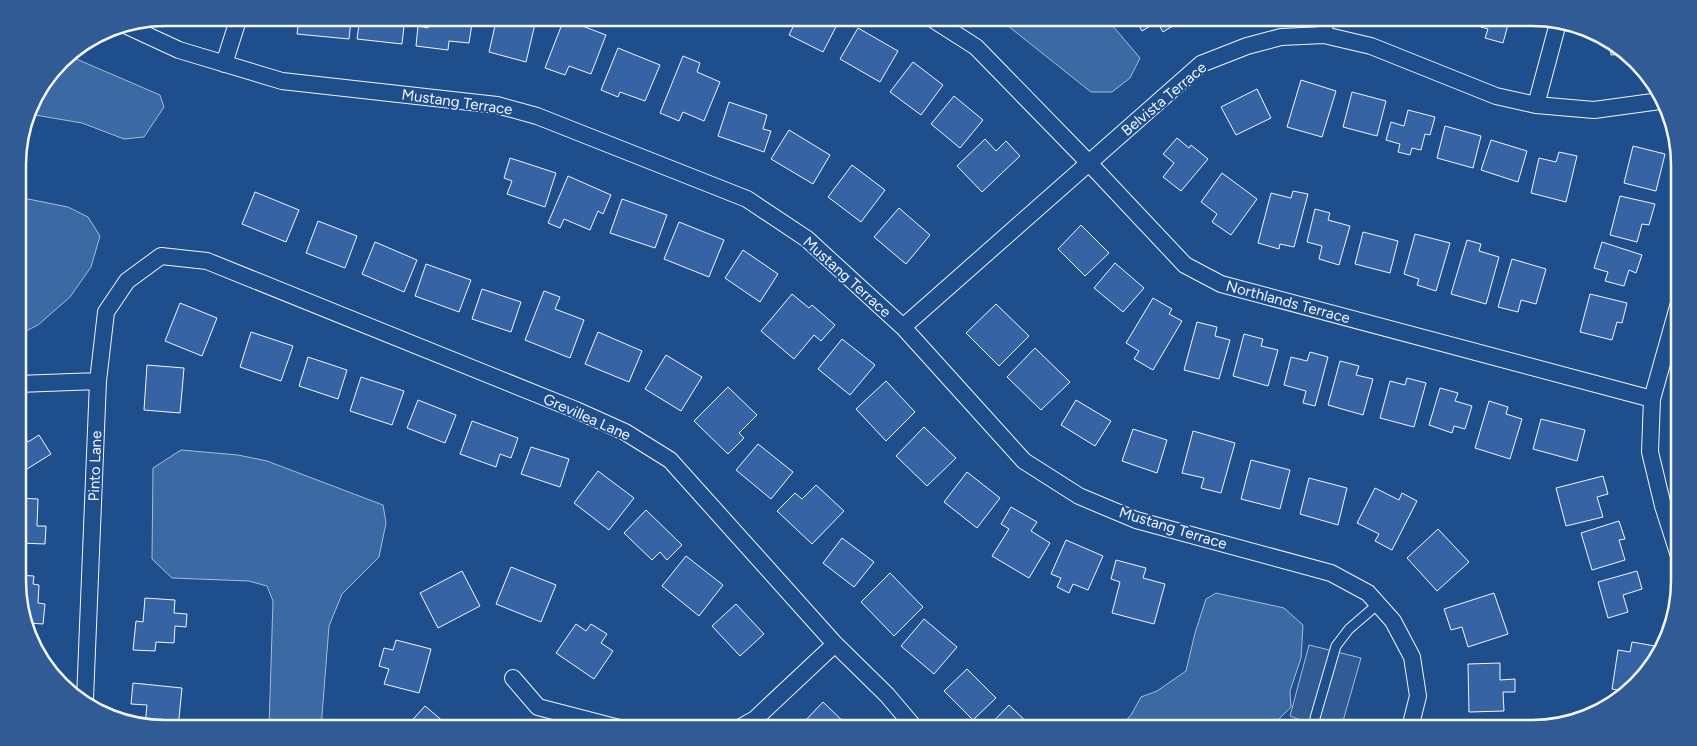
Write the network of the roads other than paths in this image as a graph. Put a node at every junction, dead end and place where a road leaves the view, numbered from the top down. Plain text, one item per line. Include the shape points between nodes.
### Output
1 (943, 26) edge
2 (1325, 26) edge
3 (236, 27) edge
4 (1556, 29) edge
5 (135, 30) edge
6 (1324, 35) junction
7 (224, 64) junction
8 (1655, 102) edge
9 (1536, 105) junction
10 (1089, 162) junction
11 (161, 256) joint
12 (903, 327) junction
13 (1671, 331) edge
14 (98, 381) junction
15 (26, 384) edge
16 (1652, 399) junction
17 (1671, 531) edge
18 (1378, 604) junction
19 (835, 644) junction
20 (513, 678) dead end
21 (85, 694) edge
22 (1315, 718) dead end
23 (908, 719) edge
24 (1412, 719) edge
25 (587, 720) edge
26 (755, 720) edge

1 - 10 street, Northlands Terrace via 976,47
2 - 6 street
3 - 7 street
4 - 9 street
5 - 7 street, Mustang Terrace via 179,50
6 - 9 street, Belvista Terrace via 1371,46 1496,96
6 - 10 street, Belvista Terrace via 1272,39 1201,64
7 - 12 street, Mustang Terrace via 282,81 497,105 537,116 747,199 807,239
8 - 9 street, Belvista Terrace via 1594,110
10 - 12 street, Belvista Terrace
10 - 16 street, Northlands Terrace via 1185,265 1221,284
11 - 14 street, Pinto Lane via 127,281 106,312
11 - 19 street, Grevillea Lane via 207,260 625,432 670,460
12 - 18 street, Mustang Terrace via 1024,461 1079,496 1136,520 1331,574 1368,593
13 - 16 street
14 - 15 street
14 - 21 street, Pinto Lane
16 - 17 street via 1650,452
18 - 22 lane via 1349,629 1336,646
18 - 24 street, Mustang Terrace via 1393,621 1412,658 1418,696
19 - 23 street, Grevillea Lane
19 - 26 street
20 - 25 street via 538,707

